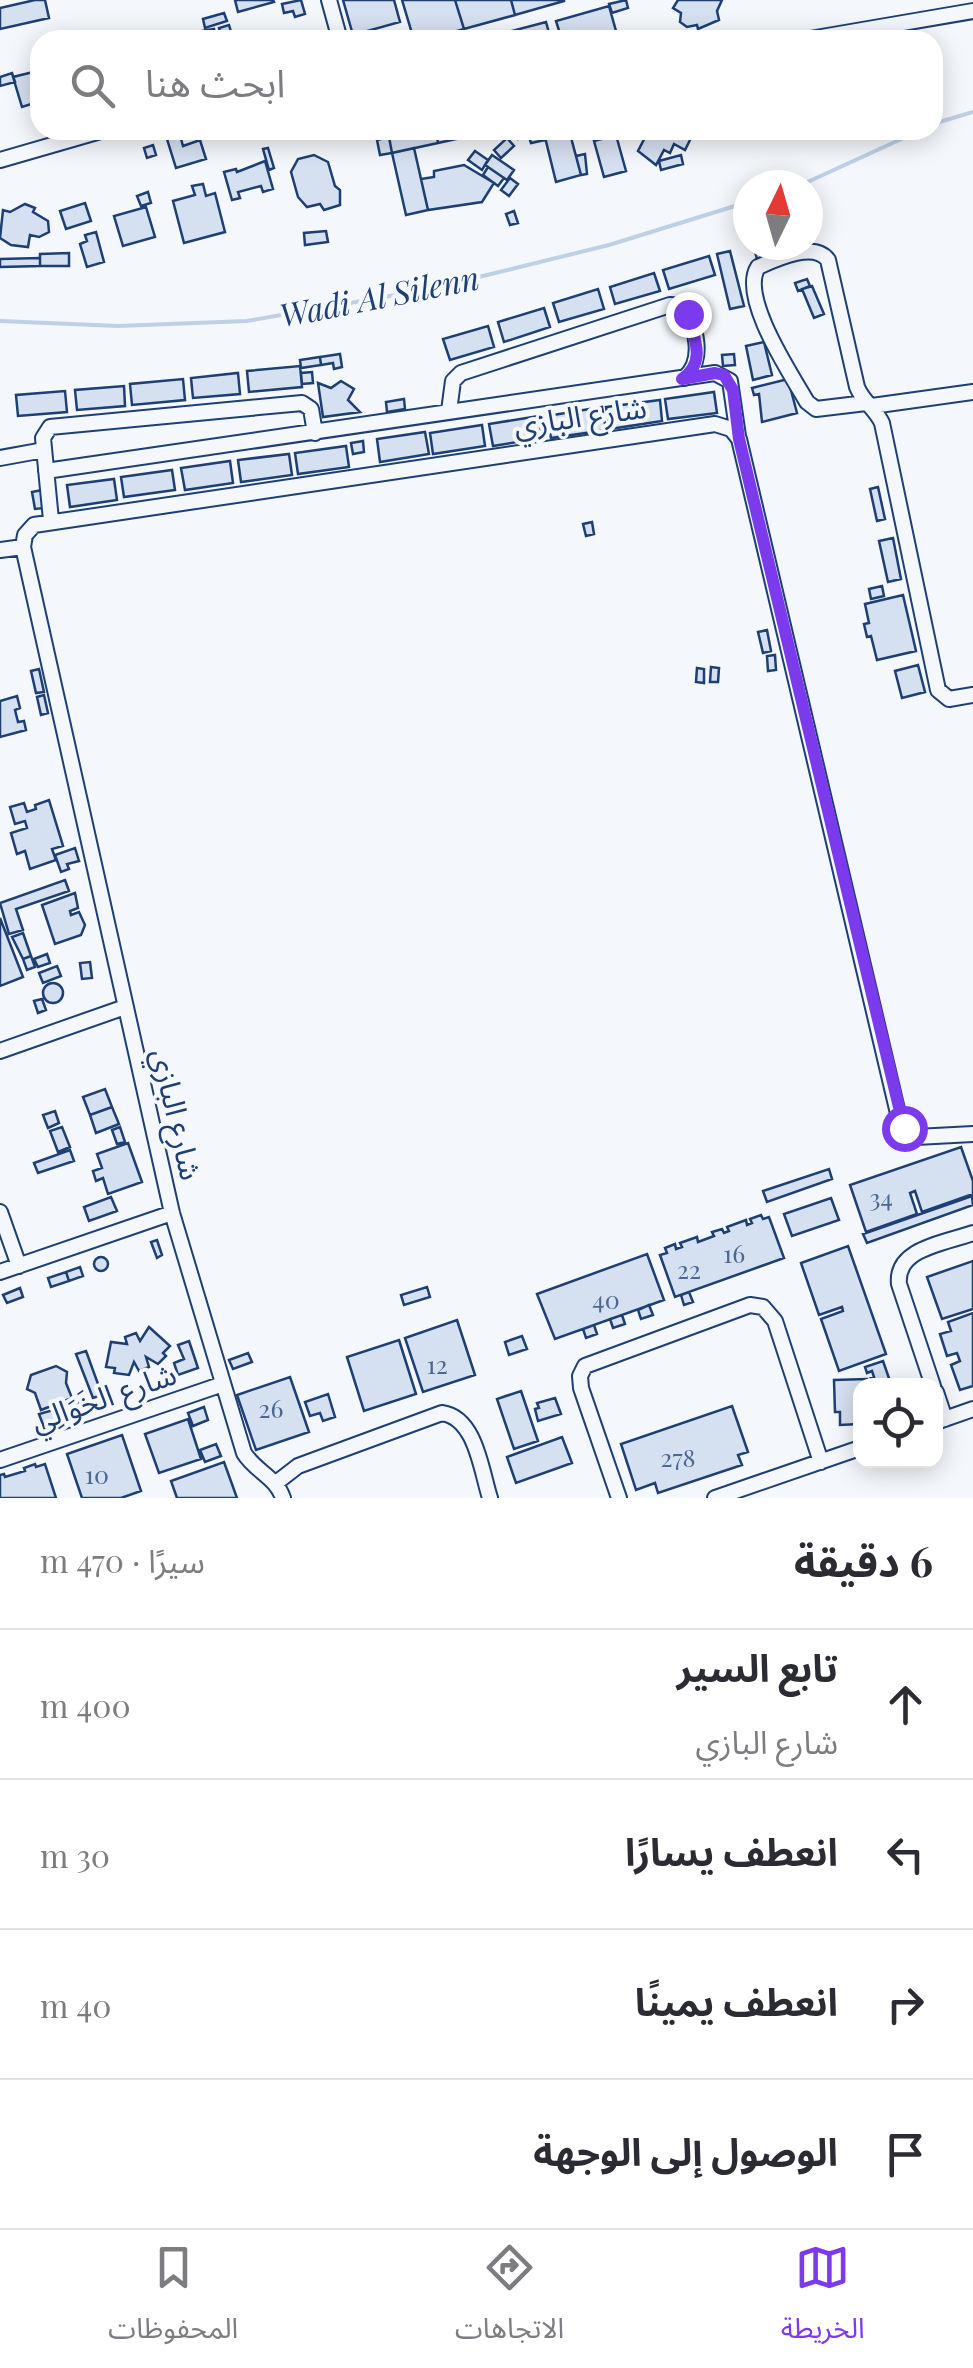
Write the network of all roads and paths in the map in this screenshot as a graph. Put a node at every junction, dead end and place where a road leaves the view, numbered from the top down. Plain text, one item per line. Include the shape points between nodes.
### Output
1 (329, 0) edge
2 (973, 11) edge
3 (337, 30) edge
4 (862, 30) edge
5 (69, 140) edge
6 (0, 160) edge
7 (682, 379) junction
8 (973, 392) edge
9 (869, 404) junction
10 (449, 411) junction
11 (315, 432) junction
12 (739, 439) junction
13 (44, 450) junction
14 (0, 458) edge
15 (46, 470) junction
16 (51, 520) junction
17 (23, 548) junction
18 (0, 550) edge
19 (973, 694) edge
20 (126, 1007) junction
21 (0, 1051) edge
22 (973, 1134) edge
23 (0, 1212) edge
24 (172, 1213) junction
25 (973, 1233) edge
26 (19, 1266) junction
27 (0, 1272) edge
28 (930, 1378) edge
29 (223, 1384) junction
30 (973, 1409) edge
31 (943, 1420) edge
32 (853, 1451) edge
33 (0, 1460) edge
34 (821, 1462) junction
35 (276, 1483) junction
36 (284, 1498) edge
37 (490, 1498) edge
38 (619, 1498) edge
39 (716, 1498) edge

1 - 3 street
2 - 4 street
5 - 6 street
7 - 10 street
7 - 10 street via 695,368 698,354 688,314 670,305 461,373 453,381
7 - 12 street via 715,373 730,381
8 - 9 street
9 - 9 street via 858,387 826,256 813,250 758,267 752,278 765,326 807,402 816,409
9 - 19 street via 882,423 938,690 949,698
10 - 11 street
11 - 13 street via 311,409 302,403 54,426 44,434
11 - 15 street
12 - 16 street, شارع البازي via 714,424
12 - 22 street via 900,1122 916,1136
13 - 14 street
13 - 15 street
15 - 16 street
16 - 17 street via 28,529
17 - 18 street
17 - 20 street, شارع البازي
20 - 21 street
20 - 24 street, شارع البازي
23 - 26 street
24 - 26 street
24 - 29 street, شارع البازي
25 - 28 street via 911,1255 898,1273
26 - 27 street
29 - 33 street, شارع الخَوَالِي
29 - 35 street, شارع البازي via 244,1452
30 - 31 street
32 - 34 street
34 - 38 street via 774,1321 768,1310 750,1306 585,1366 581,1388
34 - 39 street
35 - 36 street, شارع البازي
35 - 37 street via 298,1466 442,1413 466,1425

